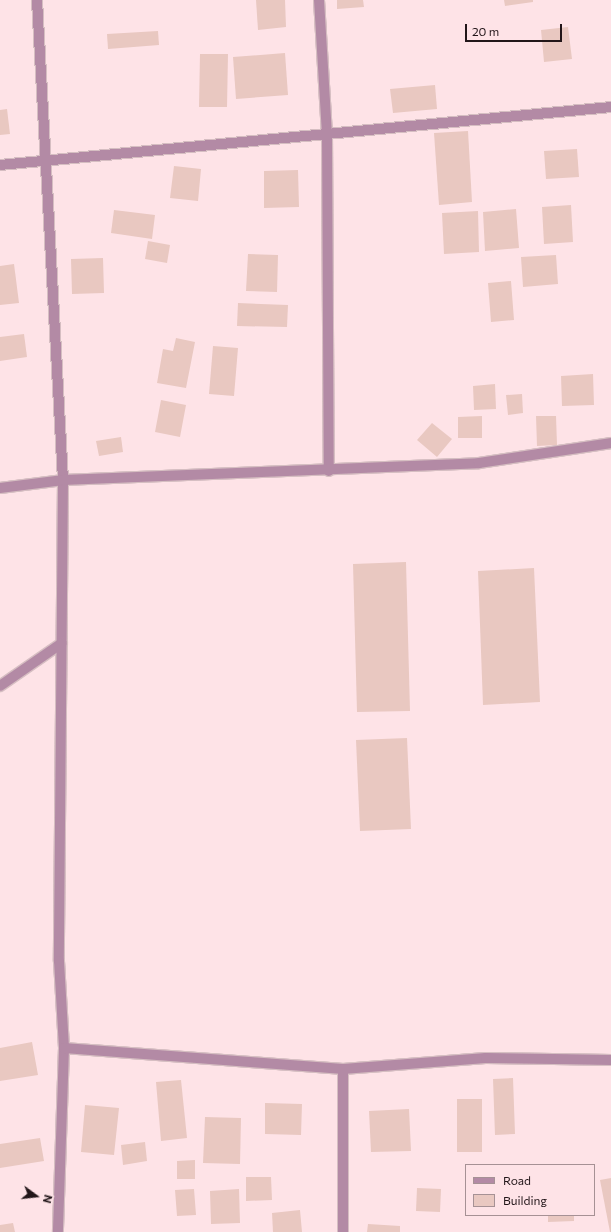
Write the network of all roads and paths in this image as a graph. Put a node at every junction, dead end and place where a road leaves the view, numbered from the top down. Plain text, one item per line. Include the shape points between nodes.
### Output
1 (37, 0) edge
2 (319, 0) edge
3 (611, 107) edge
4 (327, 135) junction
5 (48, 159) junction
6 (0, 165) edge
7 (611, 443) edge
8 (329, 471) junction
9 (63, 480) junction
10 (0, 488) edge
11 (62, 643) junction
12 (0, 686) edge
13 (64, 1048) junction
14 (611, 1060) edge
15 (343, 1068) junction
16 (58, 1232) edge
17 (343, 1232) edge

1 - 5 street
2 - 4 street
3 - 4 street
4 - 5 street
4 - 8 street
5 - 6 street
5 - 9 street
7 - 8 street via 479,463
8 - 9 street
9 - 10 street
9 - 11 street
11 - 12 street
11 - 13 street via 59,961
13 - 15 street
13 - 16 street
14 - 15 street via 494,1058
15 - 17 street

